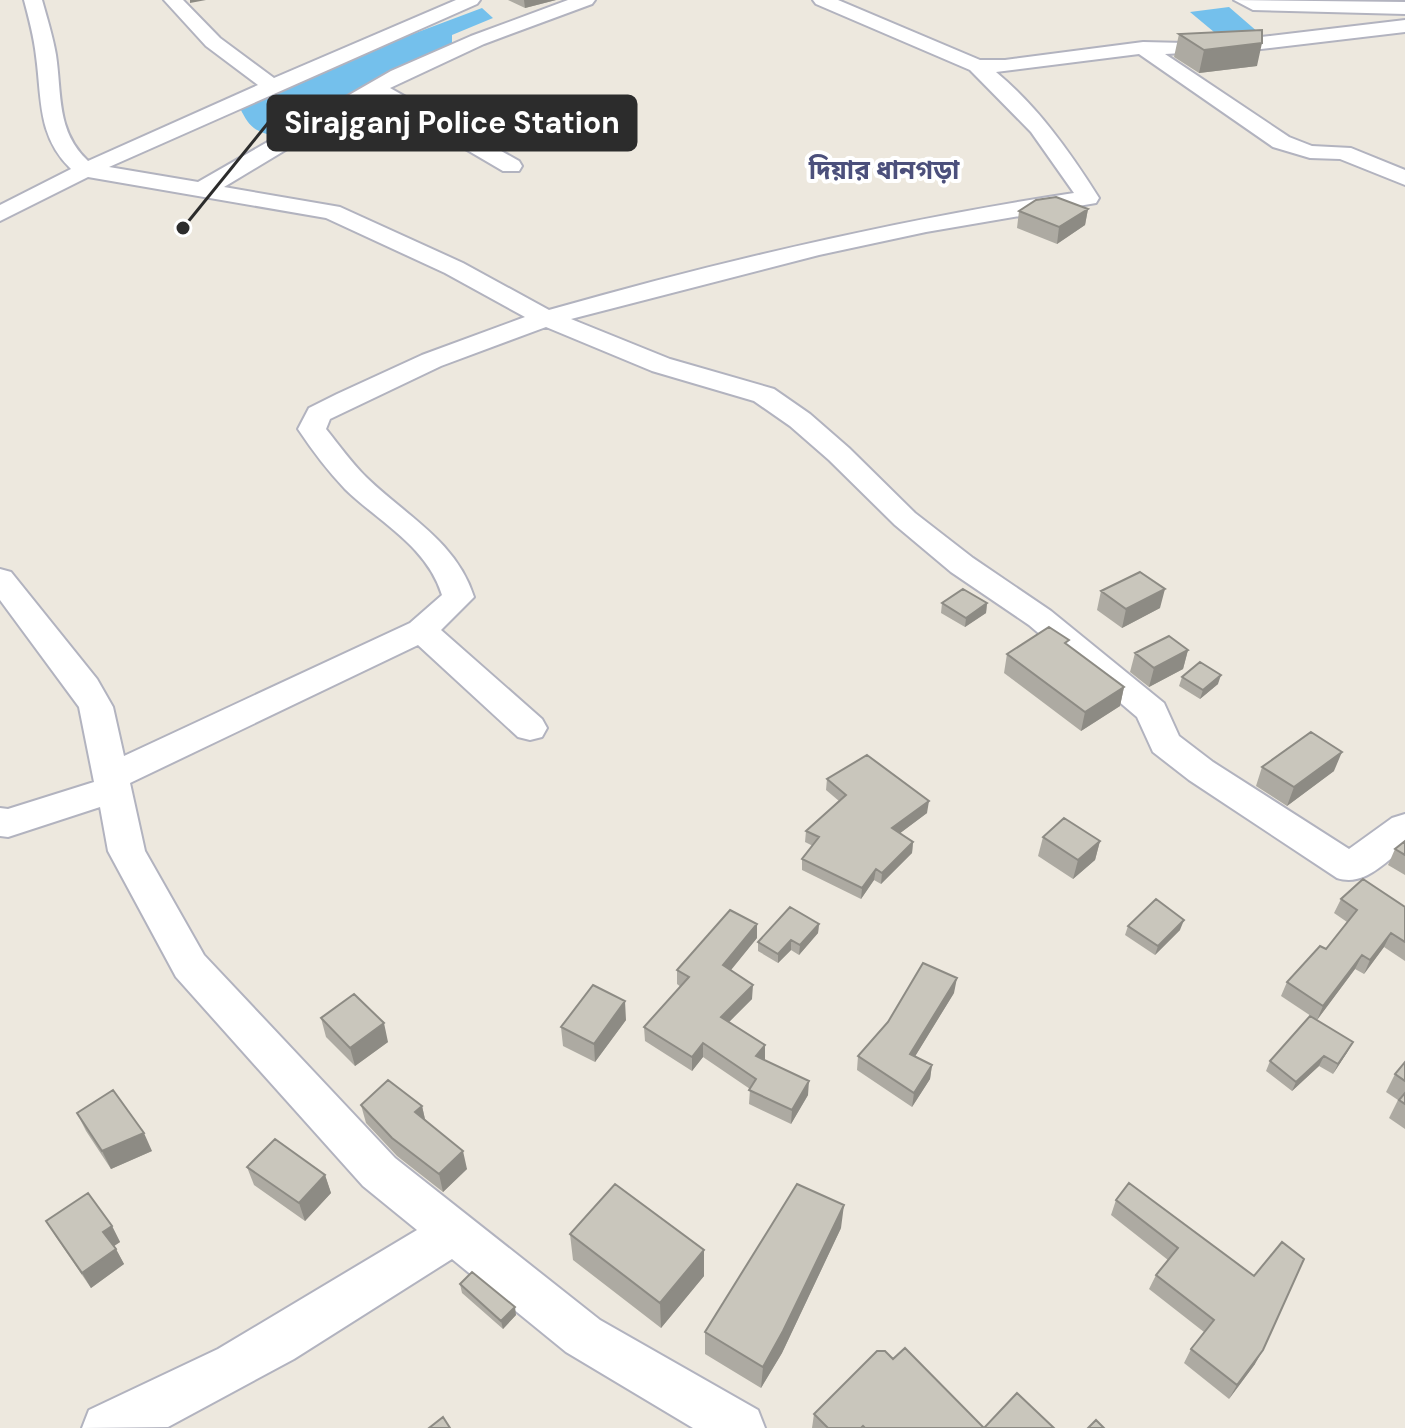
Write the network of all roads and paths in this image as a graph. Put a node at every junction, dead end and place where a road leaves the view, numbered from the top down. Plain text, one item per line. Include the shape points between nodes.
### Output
1 (33, 0) edge
2 (173, 0) edge
3 (471, 0) edge
4 (586, 0) edge
5 (822, 0) edge
6 (1243, 0) edge
7 (1405, 8) edge
8 (1405, 26) edge
9 (1143, 48) junction
10 (977, 66) junction
11 (271, 85) junction
12 (376, 88) junction
13 (511, 166) dead end
14 (85, 170) junction
15 (1405, 178) edge
16 (200, 190) junction
17 (0, 214) edge
18 (547, 318) junction
19 (0, 579) edge
20 (421, 630) junction
21 (530, 728) dead end
22 (113, 782) junction
23 (0, 822) edge
24 (1405, 828) edge
25 (452, 1231) junction
26 (107, 1428) edge
27 (740, 1428) edge

1 - 14 street via 46,57 48,112 70,158
2 - 11 street via 213,42
3 - 11 street
4 - 12 street via 513,26
5 - 10 street
6 - 7 street via 1253,5
8 - 9 street via 1186,49
9 - 10 street
9 - 15 street via 1281,142 1310,152 1343,153
10 - 18 street via 1019,102 1057,148 1088,198 971,215 834,244
11 - 14 street
12 - 13 street
12 - 16 street via 244,170
14 - 16 street
14 - 17 street
16 - 18 street via 332,212
18 - 20 street via 374,385 319,414 312,429 355,482 430,547 456,585 458,597
18 - 24 street via 661,365 764,395 830,446 962,565 1040,618 1152,711 1165,743 1350,868
19 - 22 street via 85,687 96,707
20 - 21 street
20 - 22 street
22 - 23 street
22 - 25 street via 127,851 190,966 379,1172
25 - 26 street via 273,1346 167,1405
25 - 27 street via 583,1336

